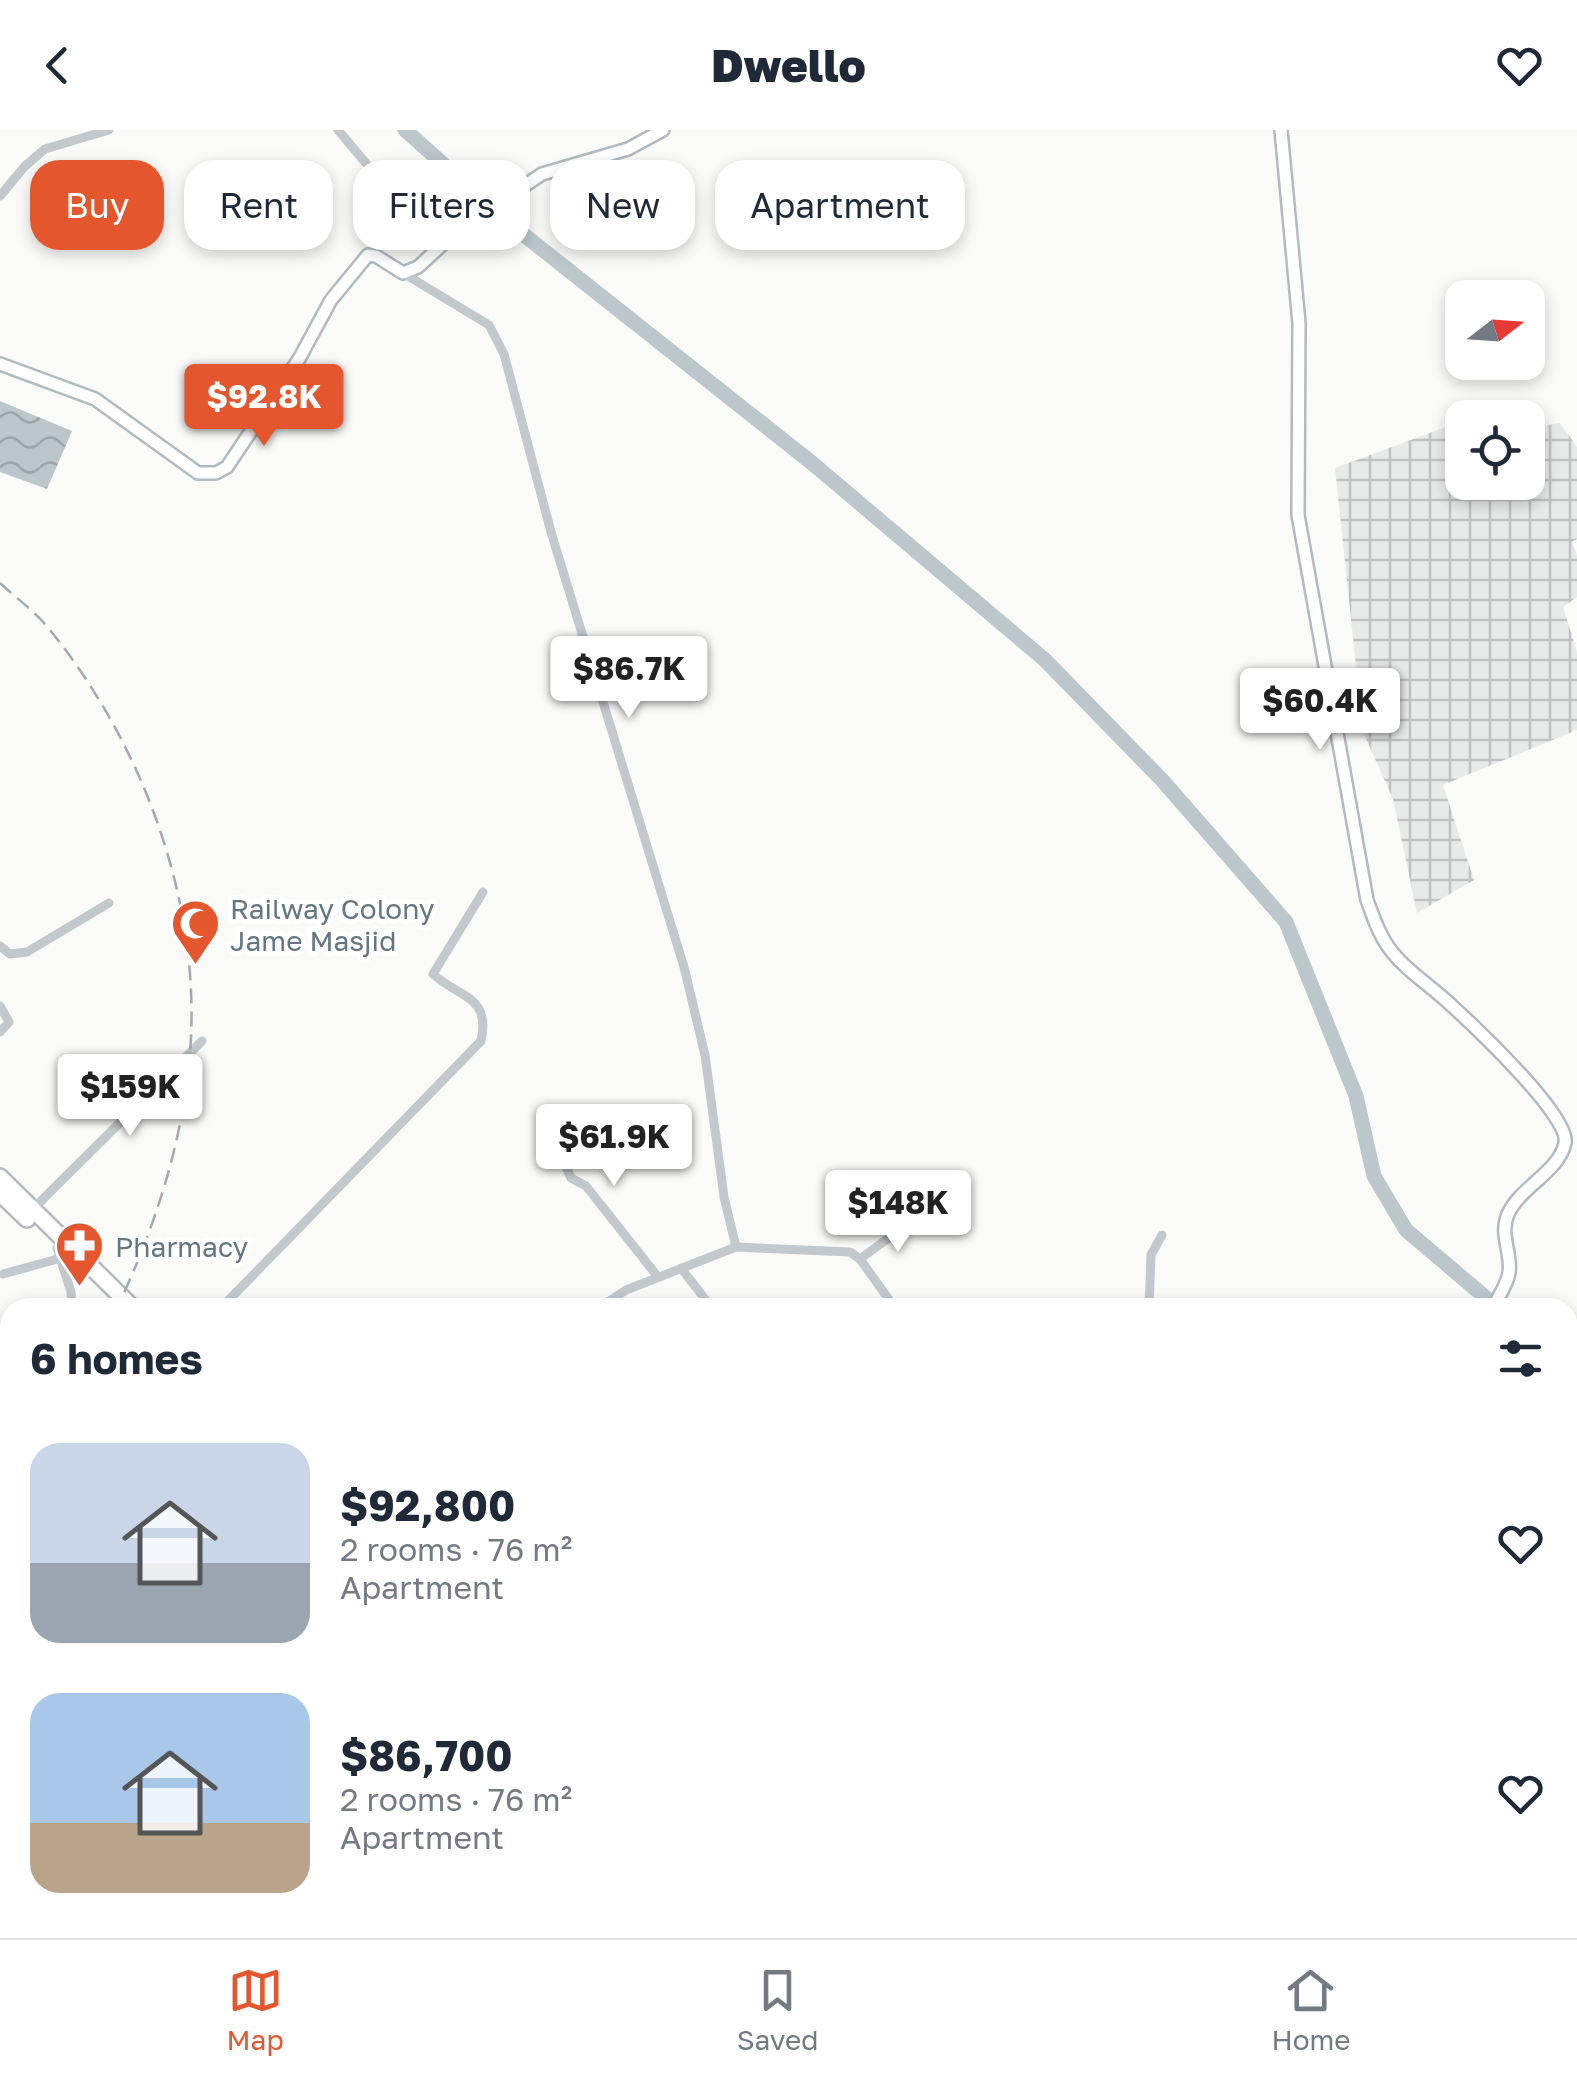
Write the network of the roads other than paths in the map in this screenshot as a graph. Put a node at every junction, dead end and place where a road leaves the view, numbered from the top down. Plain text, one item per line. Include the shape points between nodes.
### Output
1 (109, 130) edge
2 (338, 130) edge
3 (663, 130) edge
4 (1281, 130) edge
5 (363, 160) edge
6 (530, 182) edge
7 (0, 196) edge
8 (439, 250) edge
9 (404, 273) junction
10 (0, 364) edge
11 (482, 892) dead end
12 (109, 903) dead end
13 (0, 946) edge
14 (0, 1006) edge
15 (0, 1032) edge
16 (202, 1041) dead end
17 (543, 1118) dead end
18 (0, 1177) edge
19 (4, 1195) edge
20 (32, 1210) junction
21 (913, 1220) dead end
22 (1162, 1235) dead end
23 (736, 1247) junction
24 (59, 1253) junction
25 (860, 1259) junction
26 (681, 1268) junction
27 (4, 1274) dead end
28 (658, 1277) junction
29 (71, 1298) edge
30 (109, 1298) edge
31 (123, 1298) edge
32 (231, 1298) edge
33 (614, 1298) edge
34 (704, 1298) edge
35 (888, 1298) edge
36 (1149, 1298) edge
37 (1498, 1298) edge

1 - 7 street via 45,149
2 - 5 street
3 - 6 street
4 - 37 street via 1299,322 1298,515 1367,900 1391,951 1518,1072 1563,1125 1567,1140 1561,1156 1510,1210 1503,1229 1507,1282
8 - 9 street
9 - 10 street via 368,255 330,300 299,358 216,474 198,472 95,399
9 - 23 street via 489,325 504,354 551,532 684,967
11 - 32 street via 432,974 476,1003 485,1025 481,1041
12 - 13 street via 27,952 10,954
14 - 15 street via 10,1022
16 - 20 street
17 - 28 street via 571,1178 586,1186
18 - 19 highway
19 - 20 highway
19 - 24 highway
20 - 31 highway
21 - 25 street
22 - 36 street via 1151,1255
23 - 25 street via 850,1252
23 - 26 street
24 - 27 street
24 - 29 street
24 - 30 highway
25 - 35 street
26 - 28 street
26 - 34 street
28 - 33 street

